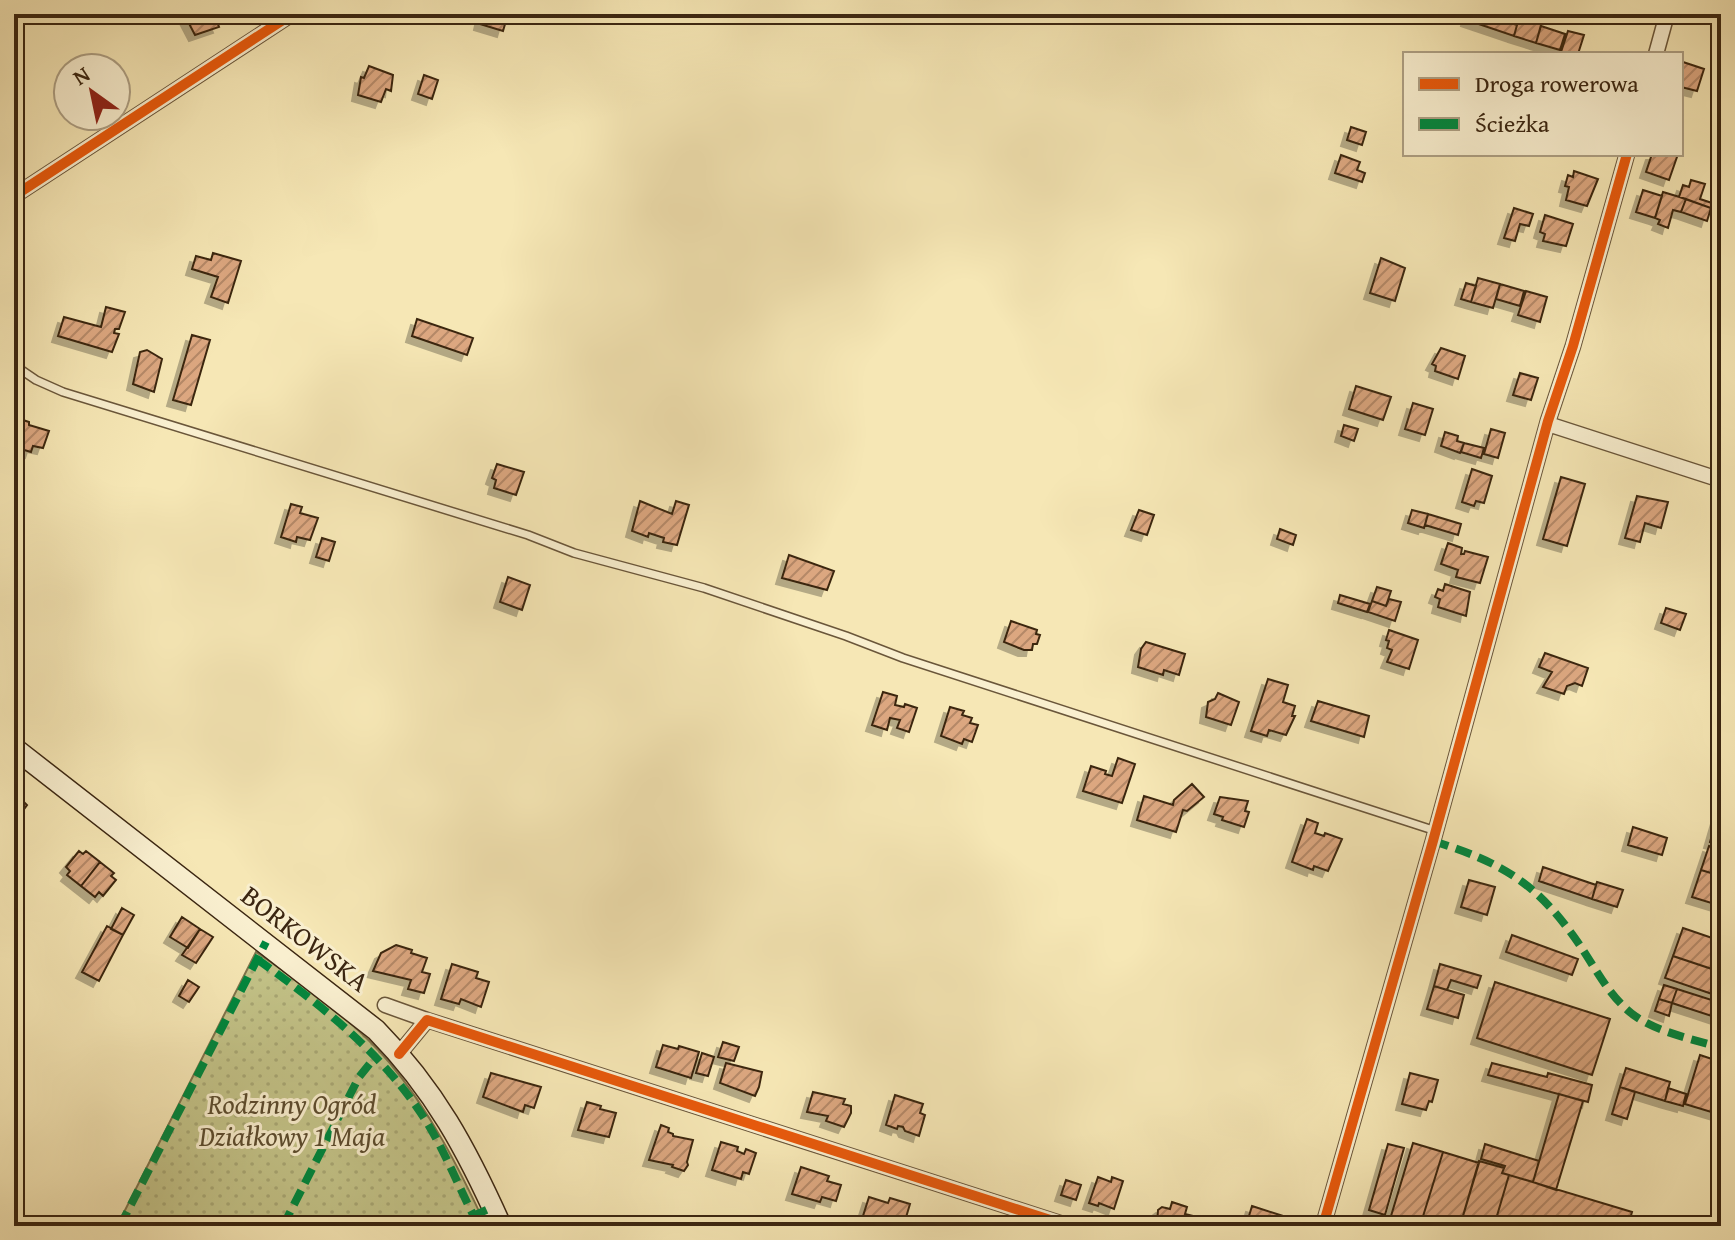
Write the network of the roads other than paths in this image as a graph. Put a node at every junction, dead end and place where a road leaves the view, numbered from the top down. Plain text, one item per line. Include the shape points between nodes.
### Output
1 (292, 14) edge
2 (1667, 14) edge
3 (1657, 52) edge
4 (1626, 156) edge
5 (14, 196) edge
6 (14, 365) edge
7 (1548, 424) junction
8 (1721, 480) edge
9 (14, 748) edge
10 (1436, 831) junction
11 (385, 1005) dead end
12 (427, 1020) junction
13 (399, 1054) junction
14 (501, 1226) edge
15 (1069, 1226) edge
16 (1323, 1226) edge

1 - 5 street
2 - 3 street
4 - 7 street
6 - 10 lane via 63,392 574,553 704,588
7 - 8 street
7 - 10 street
9 - 13 street, BORKOWSKA via 342,1000
10 - 16 street
11 - 12 street
12 - 13 street
12 - 15 street
13 - 14 street, BORKOWSKA via 451,1125

